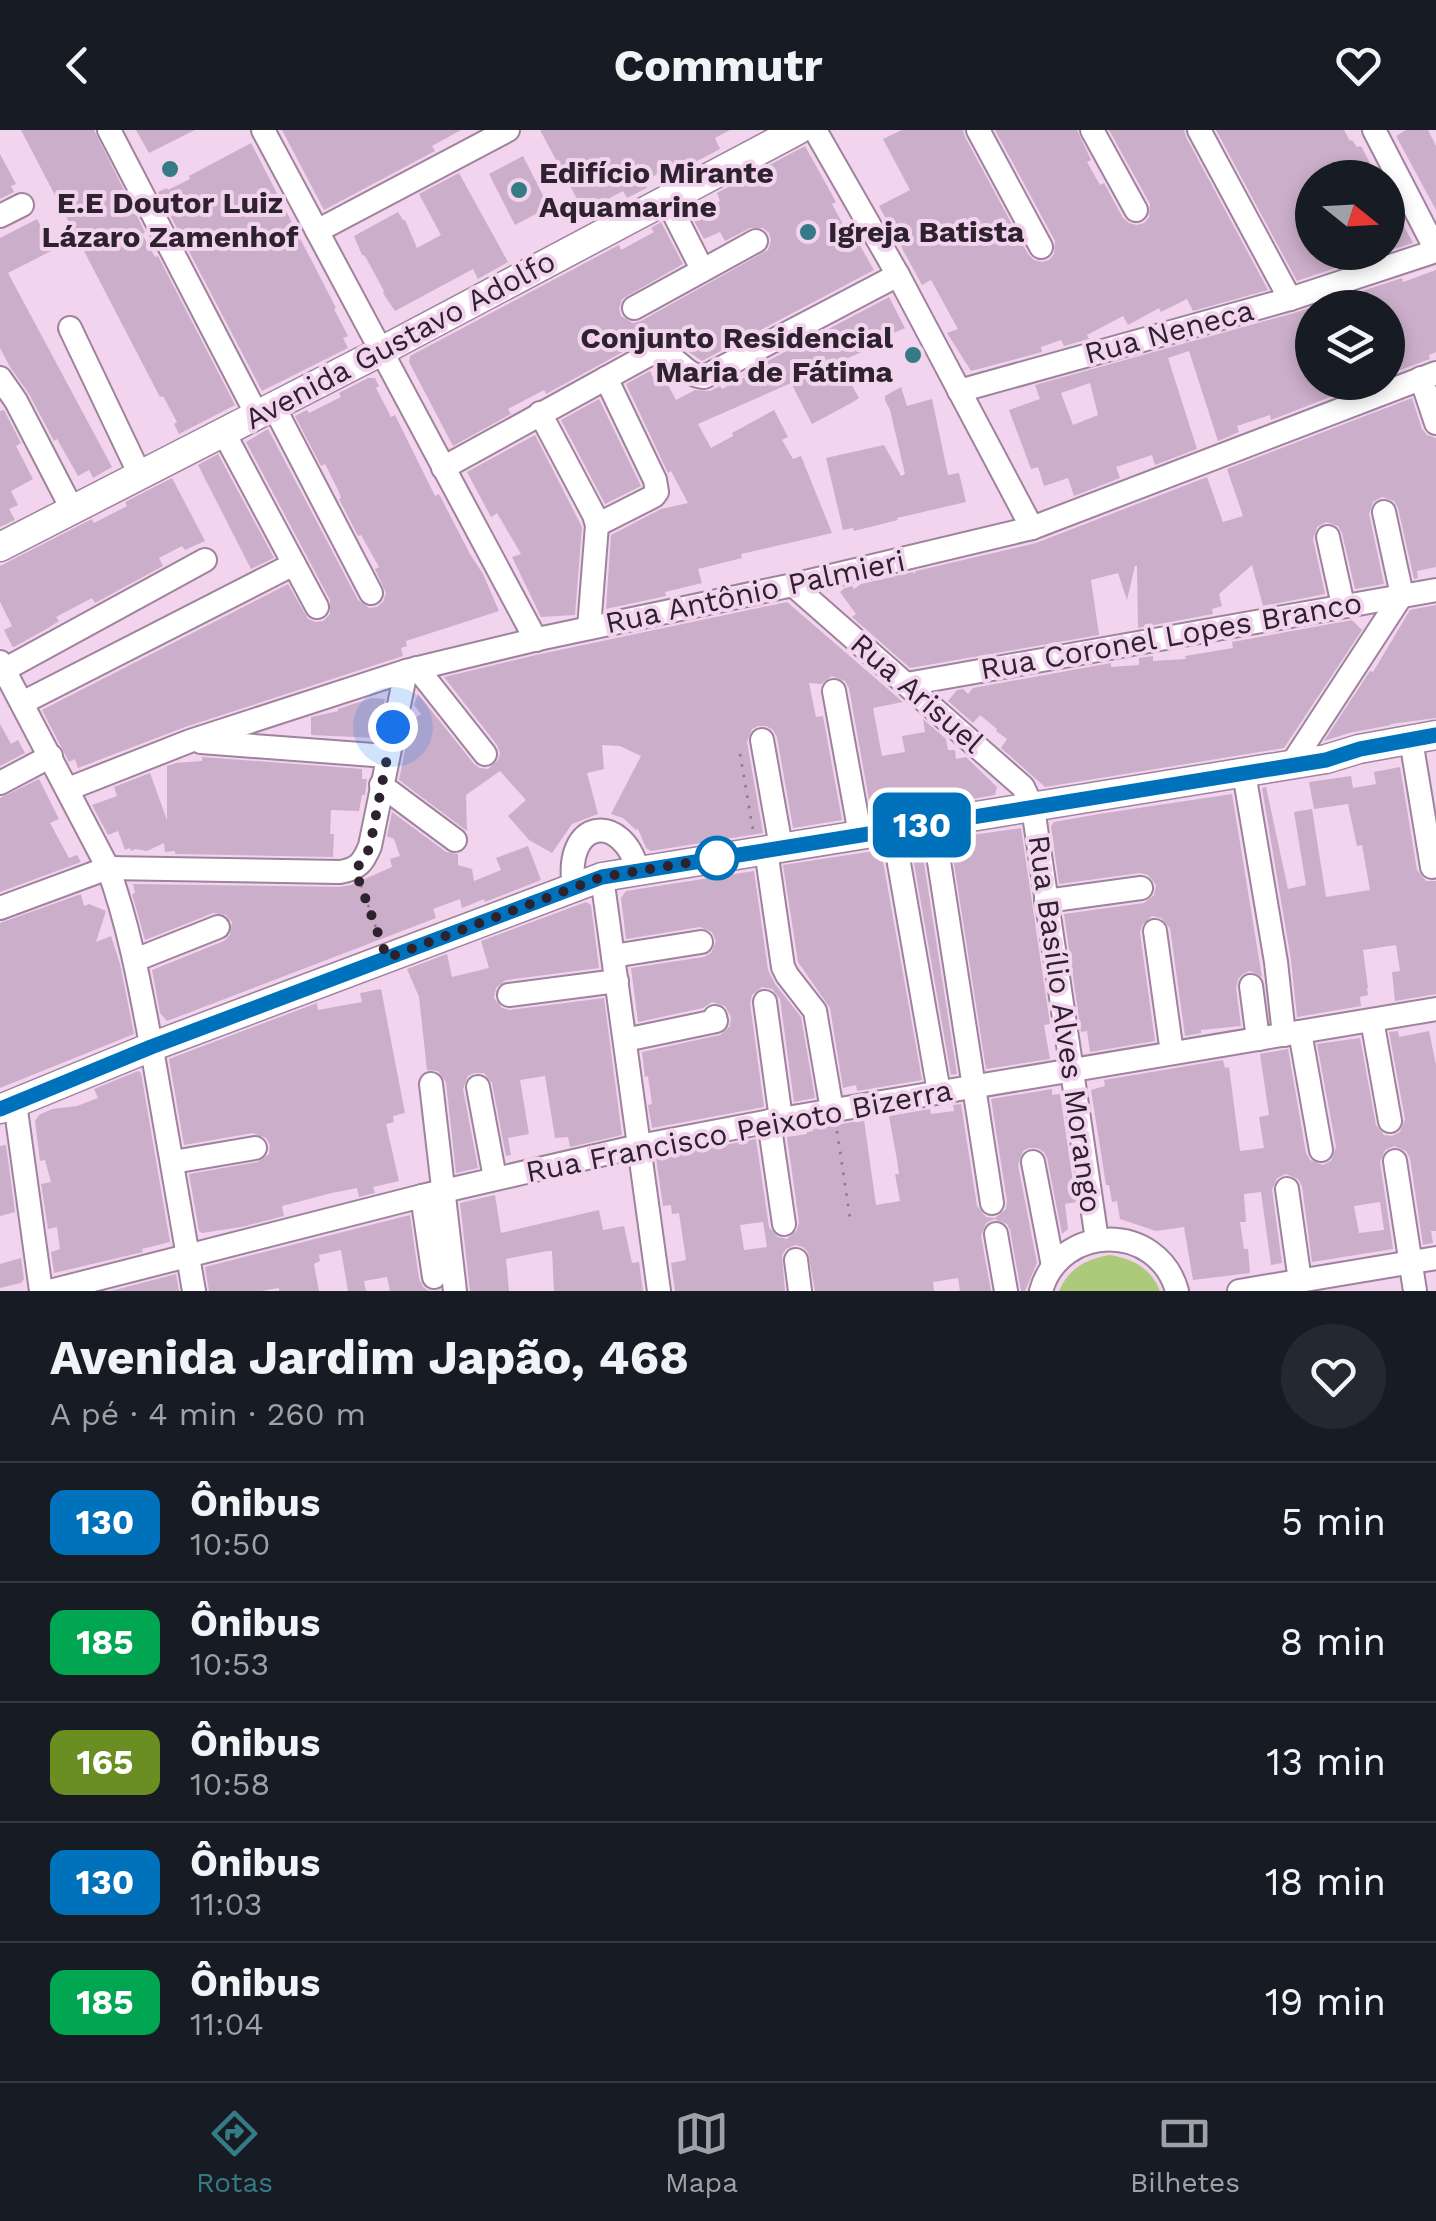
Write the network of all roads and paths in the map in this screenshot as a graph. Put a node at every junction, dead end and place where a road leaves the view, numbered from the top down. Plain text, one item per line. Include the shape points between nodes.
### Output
1 (108, 130) edge
2 (263, 130) edge
3 (508, 130) edge
4 (798, 130) edge
5 (815, 130) edge
6 (978, 130) edge
7 (1092, 130) edge
8 (1199, 130) edge
9 (1374, 130) edge
10 (667, 200) junction
11 (22, 205) dead end
12 (1136, 210) dead end
13 (0, 216) edge
14 (317, 231) junction
15 (756, 241) dead end
16 (1040, 247) dead end
17 (1436, 251) edge
18 (702, 269) junction
19 (898, 275) junction
20 (1290, 299) junction
21 (634, 308) dead end
22 (70, 328) dead end
23 (380, 352) junction
24 (1429, 376) edge
25 (0, 378) edge
26 (606, 378) junction
27 (959, 391) junction
28 (266, 411) junction
29 (540, 414) junction
30 (1436, 423) edge
31 (224, 432) junction
32 (444, 468) junction
33 (140, 475) junction
34 (72, 509) junction
35 (1384, 512) dead end
36 (597, 525) junction
37 (1032, 528) junction
38 (1328, 537) dead end
39 (0, 547) edge
40 (205, 560) dead end
41 (294, 564) junction
42 (793, 585) junction
43 (1436, 590) edge
44 (371, 593) dead end
45 (1402, 595) junction
46 (1343, 606) junction
47 (316, 607) dead end
48 (589, 628) junction
49 (536, 640) junction
50 (1, 668) edge
51 (411, 669) junction
52 (907, 684) junction
53 (834, 691) dead end
54 (22, 702) junction
55 (762, 740) dead end
56 (190, 741) junction
57 (1428, 745) edge
58 (485, 754) dead end
59 (740, 754) dead end
60 (51, 756) junction
61 (387, 756) junction
62 (1290, 765) junction
63 (1244, 772) junction
64 (0, 783) edge
65 (381, 786) junction
66 (68, 789) junction
67 (1034, 808) junction
68 (933, 823) junction
69 (892, 830) junction
70 (860, 834) junction
71 (456, 840) dead end
72 (768, 850) junction
73 (1432, 867) dead end
74 (108, 868) junction
75 (355, 870) junction
76 (638, 871) junction
77 (602, 877) junction
78 (574, 888) junction
79 (1141, 888) dead end
80 (1046, 901) junction
81 (0, 908) edge
82 (218, 927) dead end
83 (1155, 931) dead end
84 (700, 942) dead end
85 (613, 956) junction
86 (387, 958) junction
87 (134, 960) junction
88 (616, 981) junction
89 (1251, 986) dead end
90 (509, 996) dead end
91 (765, 1002) dead end
92 (1436, 1009) edge
93 (715, 1017) dead end
94 (1372, 1020) junction
95 (1292, 1033) junction
96 (1258, 1039) junction
97 (624, 1040) junction
98 (151, 1047) junction
99 (1172, 1053) junction
100 (1072, 1070) junction
101 (431, 1084) dead end
102 (478, 1086) dead end
103 (974, 1086) junction
104 (939, 1092) junction
105 (7, 1106) edge
106 (832, 1110) junction
107 (775, 1120) junction
108 (1390, 1121) dead end
109 (639, 1146) junction
110 (255, 1148) dead end
111 (1321, 1150) dead end
112 (1396, 1161) dead end
113 (172, 1162) junction
114 (1033, 1162) dead end
115 (494, 1178) junction
116 (1287, 1189) dead end
117 (433, 1193) junction
118 (992, 1202) dead end
119 (850, 1218) dead end
120 (784, 1224) dead end
121 (996, 1234) dead end
122 (1097, 1240) junction
123 (188, 1254) junction
124 (1436, 1258) edge
125 (796, 1260) dead end
126 (1410, 1262) junction
127 (1053, 1266) junction
128 (434, 1278) dead end
129 (1300, 1281) junction
130 (41, 1291) edge
131 (50, 1291) edge
132 (194, 1291) edge
133 (456, 1291) edge
134 (659, 1291) edge
135 (800, 1291) edge
136 (1006, 1291) edge
137 (1041, 1291) edge
138 (1176, 1291) edge
139 (1239, 1291) edge
140 (1415, 1291) edge

1 - 28 street
2 - 14 street
3 - 14 street
4 - 10 main road, Avenida Gustavo Adolfo
5 - 19 street
6 - 16 street
7 - 12 street
8 - 20 street
9 - 17 street
10 - 18 street
10 - 23 main road, Avenida Gustavo Adolfo
11 - 13 street
14 - 23 street
15 - 18 street
17 - 20 street, Rua Neneca
18 - 21 street
19 - 26 street via 704,377 674,358 650,354
19 - 27 street
20 - 27 street, Rua Neneca
22 - 33 street
23 - 28 main road, Avenida Gustavo Adolfo
23 - 32 street
24 - 30 street
24 - 37 street, Rua Antônio Palmieri
25 - 34 street
26 - 29 street
26 - 36 street via 657,492
27 - 37 street
28 - 31 main road, Avenida Gustavo Adolfo
28 - 44 street
29 - 32 street
29 - 36 street
31 - 33 main road, Avenida Gustavo Adolfo
31 - 41 street
32 - 49 street
33 - 34 main road, Avenida Gustavo Adolfo
34 - 39 main road, Avenida Gustavo Adolfo
35 - 45 street
36 - 48 street
37 - 42 street, Rua Antônio Palmieri
38 - 46 street
40 - 50 street
41 - 47 street
41 - 54 street
42 - 48 street, Rua Antônio Palmieri
42 - 52 street, Rua Arisuel
43 - 45 street, Rua Coronel Lopes Branco
45 - 46 street, Rua Coronel Lopes Branco
45 - 62 street
46 - 52 street, Rua Coronel Lopes Branco
48 - 49 street, Rua Antônio Palmieri
49 - 51 street, Rua Antônio Palmieri
50 - 54 street
51 - 56 street, Rua Antônio Palmieri
51 - 58 street
51 - 61 street
52 - 67 street, Rua Arisuel via 1024,788
53 - 70 street
54 - 60 street
55 - 72 street
56 - 61 street
56 - 66 street, Rua Antônio Palmieri
57 - 62 main road via 1360,749
57 - 73 street
59 - 72 path
60 - 64 street
60 - 66 street
61 - 65 street
62 - 63 main road
63 - 67 main road
63 - 95 street
65 - 71 street
65 - 75 street via 370,846
66 - 74 street
67 - 68 main road
67 - 80 street, Rua Basílio Alves Morango
68 - 69 main road
68 - 103 street
69 - 70 main road
69 - 104 street
70 - 72 main road
72 - 76 main road
72 - 106 street via 783,967 815,1011
74 - 75 street
74 - 81 street
74 - 87 street
75 - 86 path
76 - 77 main road
76 - 78 street via 618,836 594,832 576,846
77 - 78 main road
77 - 85 street
78 - 86 main road
79 - 80 street
80 - 100 street, Rua Basílio Alves Morango
82 - 87 street
83 - 99 street
84 - 85 street
85 - 88 street
86 - 98 main road
87 - 98 street
88 - 90 street
88 - 97 street
89 - 96 street
91 - 107 street
92 - 94 street, Rua Francisco Peixoto Bizerra
93 - 97 street
94 - 95 street, Rua Francisco Peixoto Bizerra
94 - 108 street
95 - 96 street, Rua Francisco Peixoto Bizerra
95 - 111 street
96 - 99 street, Rua Francisco Peixoto Bizerra
97 - 109 street
98 - 105 main road
98 - 113 street
99 - 100 street, Rua Francisco Peixoto Bizerra
100 - 103 street, Rua Francisco Peixoto Bizerra
100 - 122 street, Rua Basílio Alves Morango
101 - 117 street
102 - 115 street
103 - 104 street, Rua Francisco Peixoto Bizerra
103 - 118 street
104 - 106 street, Rua Francisco Peixoto Bizerra
105 - 130 street
106 - 107 street, Rua Francisco Peixoto Bizerra
106 - 119 path
107 - 109 street, Rua Francisco Peixoto Bizerra
107 - 120 street
109 - 115 street, Rua Francisco Peixoto Bizerra
109 - 134 street
110 - 113 street
112 - 126 street
113 - 123 street
114 - 127 street
115 - 117 street, Rua Francisco Peixoto Bizerra
116 - 129 street
117 - 123 street, Rua Francisco Peixoto Bizerra
117 - 128 street
117 - 133 street
121 - 136 street
122 - 127 street
122 - 138 street via 1116,1239 1151,1253
123 - 131 street, Rua Francisco Peixoto Bizerra
123 - 132 street
124 - 126 street
125 - 135 street
126 - 129 street
126 - 140 street
127 - 137 street
129 - 139 street

